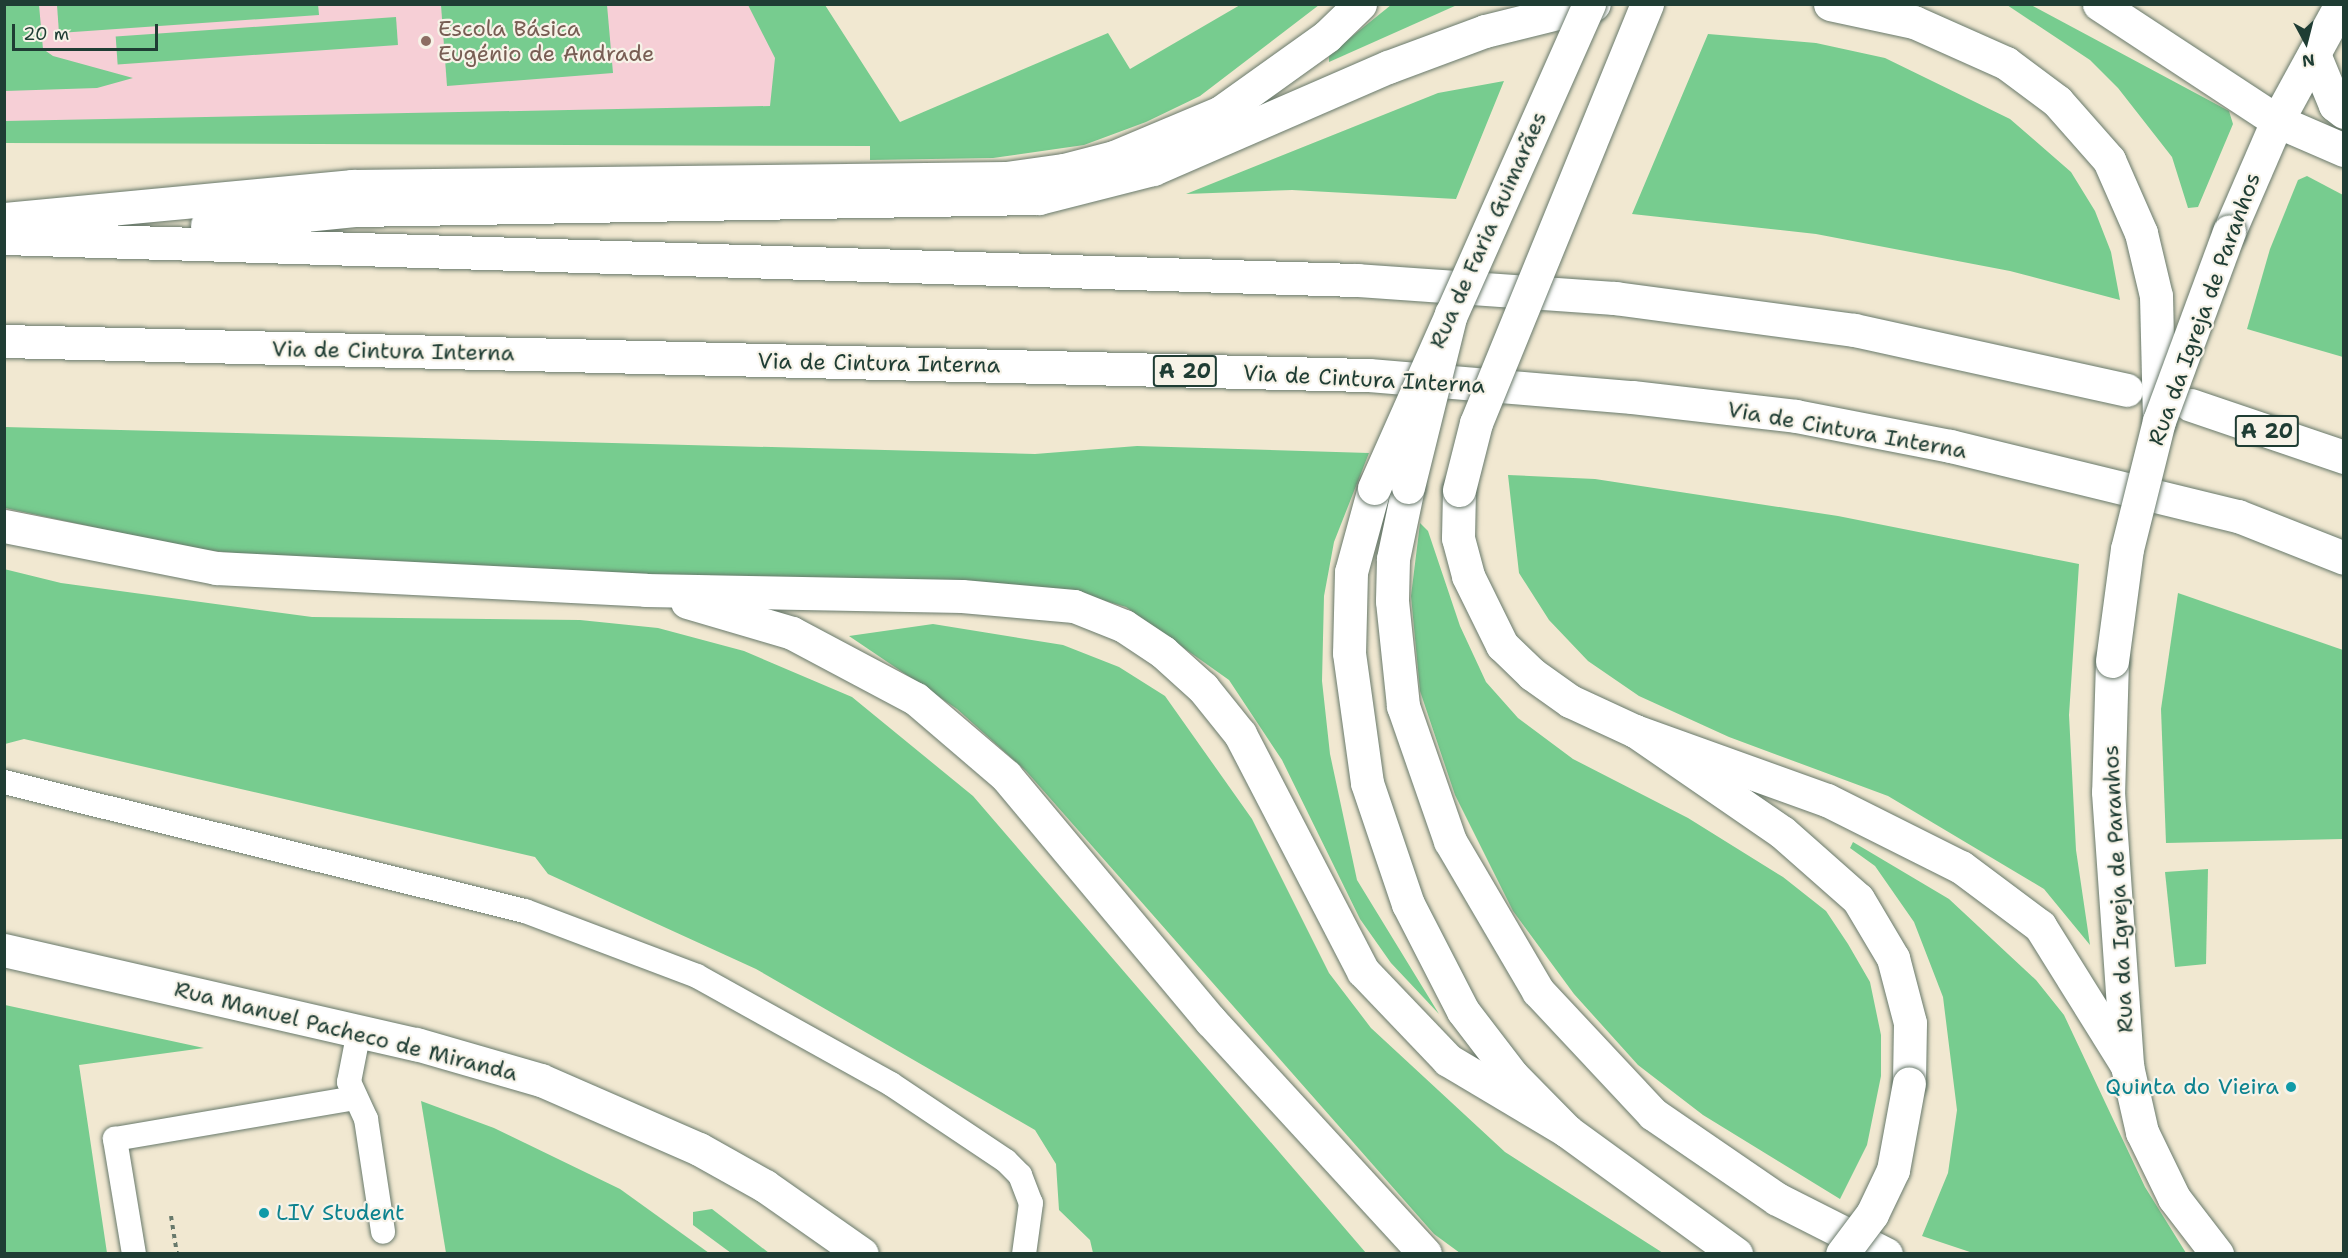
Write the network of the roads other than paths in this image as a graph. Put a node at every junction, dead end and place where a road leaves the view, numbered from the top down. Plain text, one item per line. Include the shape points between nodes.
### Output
1 (1360, 4) edge
2 (1647, 4) edge
3 (1830, 4) edge
4 (2098, 4) edge
5 (2341, 4) edge
6 (1582, 5) edge
7 (2314, 54) junction
8 (2343, 112) edge
9 (2277, 121) junction
10 (2343, 150) edge
11 (4, 219) edge
12 (4, 238) edge
13 (64, 239) junction
14 (1452, 311) junction
15 (4, 341) edge
16 (2126, 390) dead end
17 (2191, 405) dead end
18 (2159, 421) junction
19 (2343, 457) edge
20 (4, 526) edge
21 (2343, 558) edge
22 (645, 590) junction
23 (1635, 731) junction
24 (4, 782) edge
25 (4, 950) edge
26 (358, 1031) junction
27 (2127, 1066) junction
28 (356, 1098) junction
29 (1567, 1131) junction
30 (383, 1232) dead end
31 (2214, 1251) edge
32 (134, 1254) edge
33 (862, 1254) edge
34 (1024, 1254) edge
35 (1425, 1254) edge
36 (1736, 1254) edge
37 (1842, 1254) edge
38 (1886, 1254) edge

1 - 11 main road via 1327,36 1221,112 1114,157 1064,170 1006,178 352,186
2 - 23 main road, bridge via 1476,423 1459,490 1458,538 1468,576 1502,645 1570,701
3 - 18 main road via 1914,22 2006,63 2057,101 2109,160 2141,233 2156,296
4 - 9 main road
5 - 7 main road, Rua da Igreja de Paranhos
6 - 13 main road via 1485,31 1388,66 1154,169 1039,198 355,210
6 - 14 main road, Rua de Faria Guimarães, bridge
7 - 8 main road via 2335,105
7 - 9 main road, Rua da Igreja de Paranhos
9 - 10 main road
9 - 18 main road, Rua da Igreja de Paranhos, bridge via 2229,232
12 - 13 main road
13 - 16 main road via 1357,280 1615,298 1854,330
14 - 29 main road, Rua de Faria Guimarães, bridge via 1374,488 1351,572 1348,605 1356,724 1375,812 1408,904 1462,1011 1512,1075
14 - 38 main road, bridge via 1408,487 1394,559 1392,601 1403,706 1450,841 1538,991 1653,1114 1777,1199
15 - 21 main road, Via de Cintura Interna / A 20 via 1369,375 1632,397 1796,416 1950,446 2238,516
17 - 19 main road, A 20
18 - 27 main road, Rua da Igreja de Paranhos, bridge via 2127,549 2112,661 2108,792
20 - 22 main road via 216,568
22 - 29 main road via 962,596 1074,606 1124,626 1203,688 1240,734 1363,971 1448,1060
22 - 35 main road via 792,633 916,699 1006,777 1211,1021
23 - 27 main road via 1827,800 1961,867 2040,926
23 - 37 main road, bridge via 1782,832 1858,899 1893,958 1910,1023 1909,1083 1893,1170 1872,1214
24 - 34 lane via 525,911 697,976 891,1084 1006,1161 1020,1175 1031,1203
25 - 26 main road, Rua Manuel Pacheco de Miranda
26 - 28 lane via 349,1082
26 - 33 main road, Rua Manuel Pacheco de Miranda via 483,1061 631,1115 765,1185
27 - 31 main road, Rua da Igreja de Paranhos via 2142,1132 2174,1198
28 - 30 lane via 366,1119
28 - 32 lane via 116,1139
29 - 36 main road

